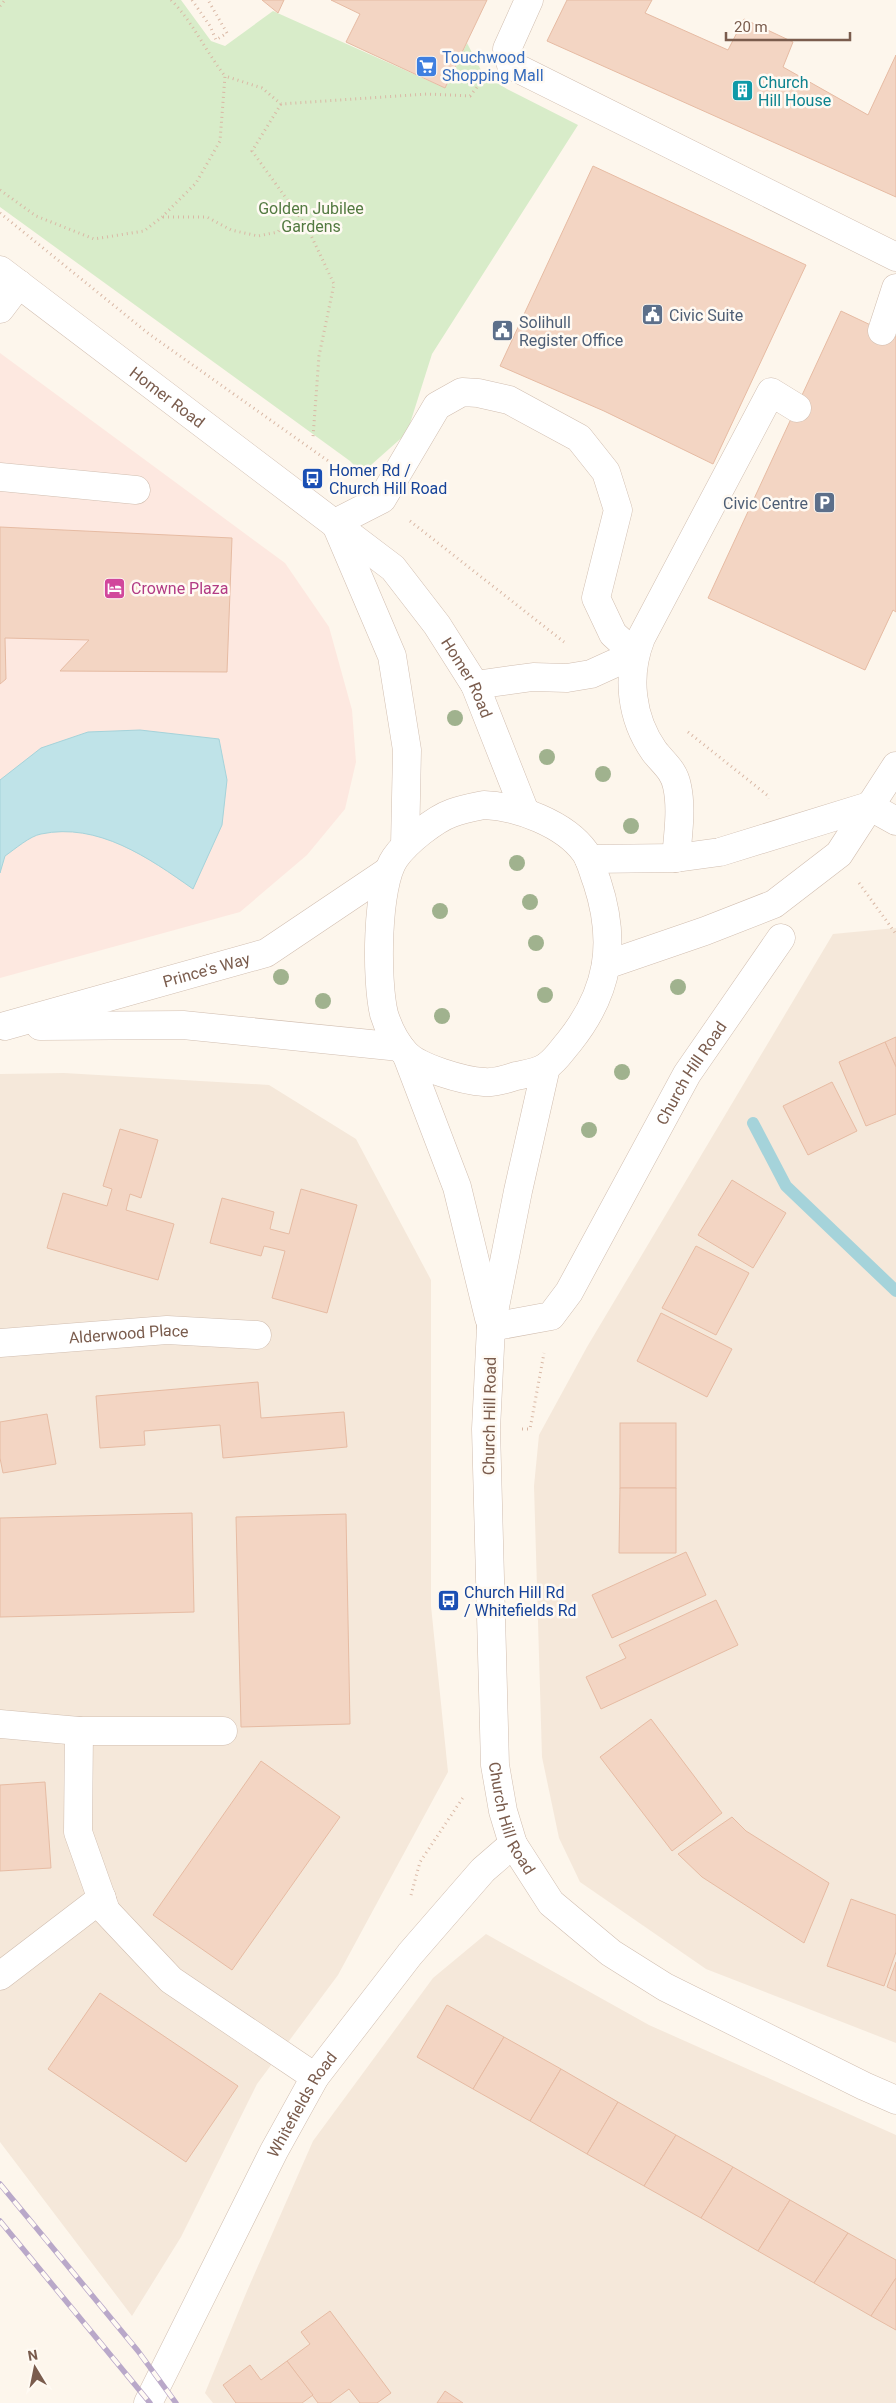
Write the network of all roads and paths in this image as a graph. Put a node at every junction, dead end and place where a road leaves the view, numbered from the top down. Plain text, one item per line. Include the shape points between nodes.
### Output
1 (5, 0) edge
2 (172, 0) edge
3 (192, 0) edge
4 (208, 0) edge
5 (528, 0) edge
6 (0, 6) edge
7 (507, 48) junction
8 (225, 76) junction
9 (282, 104) junction
10 (0, 190) edge
11 (294, 210) junction
12 (0, 213) edge
13 (162, 217) junction
14 (896, 257) edge
15 (10, 277) edge
16 (896, 288) edge
17 (0, 309) edge
18 (882, 331) dead end
19 (796, 408) dead end
20 (313, 437) dead end
21 (0, 477) edge
22 (136, 490) dead end
23 (382, 499) junction
24 (335, 523) junction
25 (635, 654) junction
26 (591, 674) junction
27 (475, 685) junction
28 (685, 730) dead end
29 (896, 766) edge
30 (869, 806) junction
31 (525, 812) junction
32 (896, 821) edge
33 (777, 834) junction
34 (405, 846) junction
35 (839, 854) junction
36 (676, 858) junction
37 (589, 859) junction
38 (388, 870) junction
39 (896, 934) edge
40 (781, 938) dead end
41 (606, 965) junction
42 (3, 1027) edge
43 (403, 1051) junction
44 (546, 1067) junction
45 (492, 1326) junction
46 (258, 1335) dead end
47 (0, 1343) edge
48 (0, 1724) edge
49 (78, 1731) junction
50 (223, 1732) dead end
51 (513, 1844) junction
52 (102, 1898) junction
53 (0, 1976) edge
54 (315, 2077) junction
55 (896, 2100) edge
56 (148, 2403) edge

1 - 6 path
2 - 8 path
3 - 4 path via 216,40 227,33
5 - 7 street
7 - 9 path via 470,96 427,94
7 - 14 street via 511,65
8 - 9 path via 262,88
8 - 13 path via 220,141 196,183
9 - 11 path via 252,151
10 - 13 path via 36,216 94,239 144,231
11 - 13 path via 278,232 258,236 231,230 206,218
11 - 20 path via 307,227 334,284 319,356
12 - 23 path via 149,334
15 - 17 street
15 - 24 street, Homer Road
16 - 18 street
19 - 25 street via 771,392
21 - 22 street
23 - 24 street
23 - 25 street via 437,406 462,392 509,400 579,438 606,472 618,510 596,598 613,634
23 - 26 path via 561,639
24 - 27 street, Homer Road via 393,568 437,625
24 - 34 street, Homer Road via 392,656 407,750
25 - 26 street
25 - 36 street via 632,688 638,722 654,752 672,771 678,786
26 - 27 street
27 - 31 street, Homer Road
28 - 33 path via 767,794
29 - 30 street
30 - 32 street
30 - 33 street
30 - 35 street
31 - 34 street via 484,805 450,813
31 - 37 street via 572,838
33 - 36 street via 720,852
34 - 38 street
35 - 39 path
35 - 41 street via 774,904
36 - 37 street
37 - 41 street via 605,911
38 - 42 street, Prince's Way via 266,953
38 - 43 street, Church Hill Road via 381,920 380,982 384,1014
40 - 45 street, Church Hill Road via 687,1074 569,1292 551,1316
41 - 44 street via 602,985 585,1023
42 - 43 street, Prince's Way via 183,1026
43 - 44 street via 435,1070 486,1082
43 - 45 street, Church Hill Road via 457,1187
44 - 45 street, Church Hill Road
45 - 51 street, Church Hill Road via 486,1429 495,1765 503,1812
46 - 47 street, Alderwood Place via 167,1330
48 - 49 street
49 - 50 street
49 - 52 street via 78,1832
51 - 54 street, Whitefields Road via 483,1870 410,1954
51 - 55 street, Church Hill Road via 551,1903 611,1953 665,1987
52 - 53 street
52 - 54 street via 106,1911 172,1980
54 - 56 street, Whitefields Road via 274,2151

